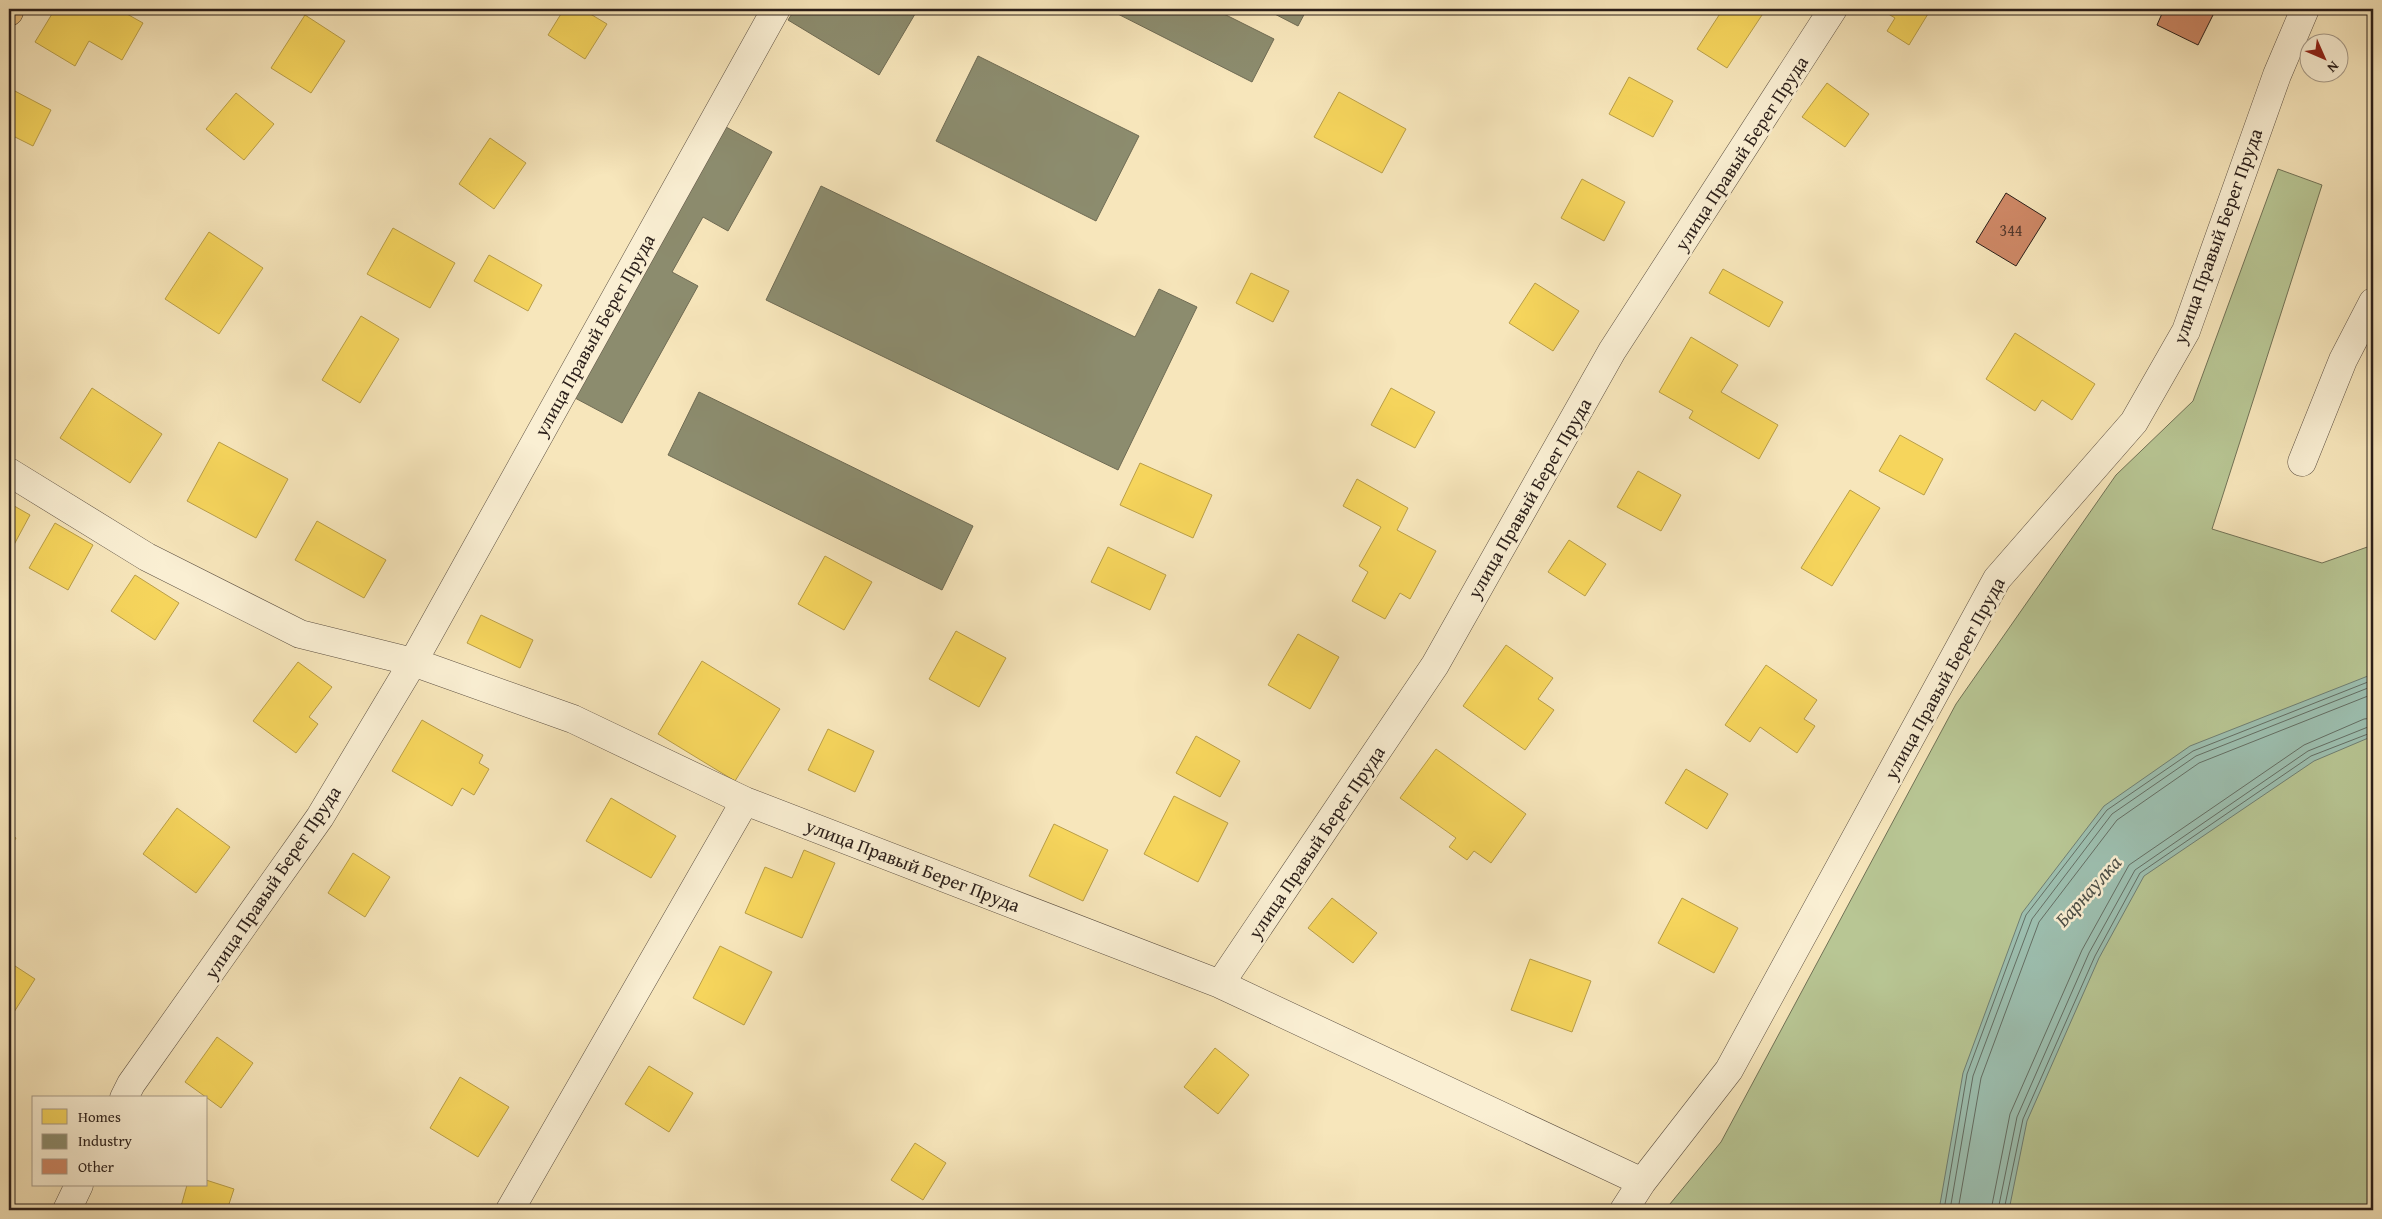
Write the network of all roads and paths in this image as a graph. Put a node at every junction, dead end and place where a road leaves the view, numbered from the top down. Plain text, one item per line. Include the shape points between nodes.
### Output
1 (776, 9) edge
2 (1833, 9) edge
3 (2305, 9) edge
4 (2373, 302) edge
5 (2302, 462) dead end
6 (9, 472) edge
7 (413, 662) junction
8 (745, 800) junction
9 (1220, 984) junction
10 (125, 1096) edge
11 (1642, 1182) junction
12 (78, 1186) edge
13 (66, 1210) edge
14 (510, 1210) edge
15 (1624, 1210) edge

1 - 7 street, улица Правый Берег Пруда
2 - 9 street, улица Правый Берег Пруда via 1612,351 1435,664
3 - 11 street, улица Правый Берег Пруда via 2277,75 2181,339 2134,422 1997,579 1728,1070
4 - 5 street via 2343,360
6 - 7 street, улица Правый Берег Пруда via 147,557 300,634
7 - 8 street, улица Правый Берег Пруда via 573,719
7 - 10 street, улица Правый Берег Пруда via 320,817
8 - 9 street, улица Правый Берег Пруда
8 - 14 street
9 - 11 street, улица Правый Берег Пруда
11 - 15 street, улица Правый Берег Пруда
12 - 13 street

